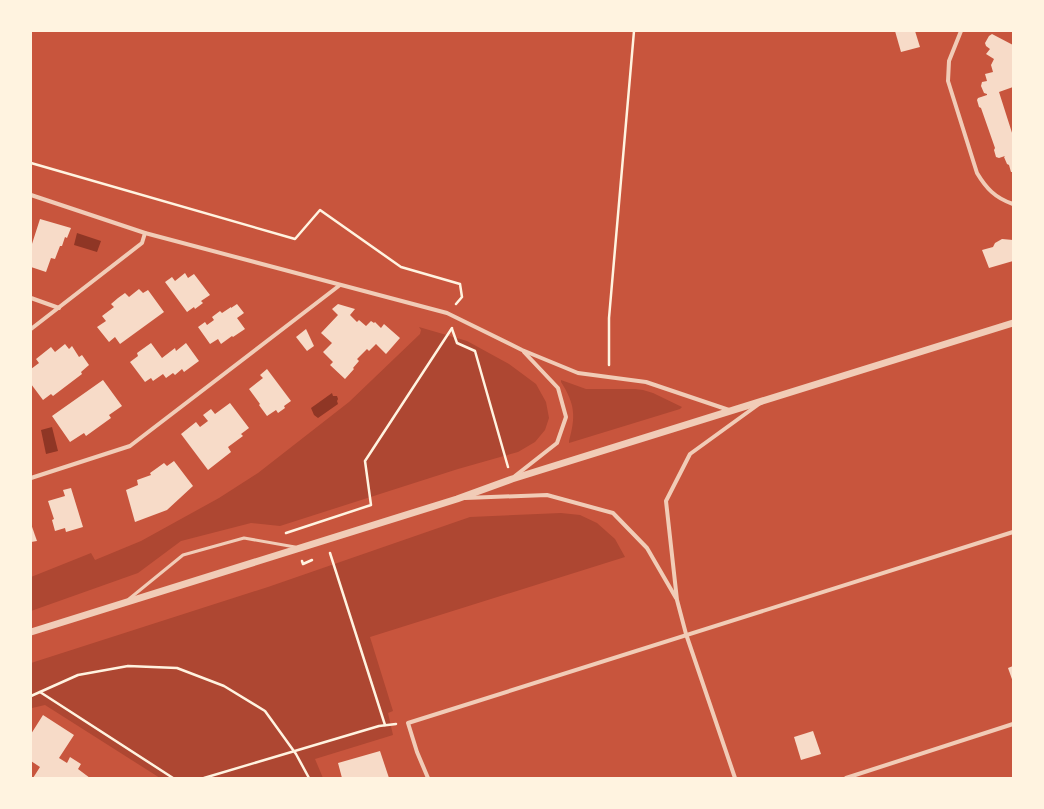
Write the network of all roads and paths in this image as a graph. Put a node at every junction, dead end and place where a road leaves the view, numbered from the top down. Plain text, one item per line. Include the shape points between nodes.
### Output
1 (634, 31) edge
2 (961, 31) edge
3 (31, 195) edge
4 (1013, 204) edge
5 (145, 233) junction
6 (340, 284) junction
7 (31, 298) edge
8 (59, 308) junction
9 (1013, 323) edge
10 (452, 328) dead end
11 (31, 329) edge
12 (522, 350) junction
13 (609, 378) junction
14 (764, 401) junction
15 (731, 411) junction
16 (31, 478) edge
17 (512, 479) junction
18 (457, 499) junction
19 (1013, 532) edge
20 (299, 548) junction
21 (324, 556) dead end
22 (317, 558) dead end
23 (677, 600) junction
24 (124, 603) junction
25 (31, 632) edge
26 (686, 634) junction
27 (40, 692) junction
28 (31, 696) edge
29 (408, 723) junction
30 (1013, 724) edge
31 (385, 725) junction
32 (295, 752) junction
33 (173, 778) edge
34 (204, 778) edge
35 (309, 778) edge
36 (428, 778) edge
37 (735, 778) edge
38 (846, 778) edge

1 - 13 path via 609,318
2 - 4 street via 949,61 948,81 976,173 998,198
3 - 5 street
5 - 6 street
5 - 8 street via 142,243
6 - 12 street via 447,313
6 - 16 street via 130,446
7 - 8 street
8 - 11 street
9 - 14 street
10 - 20 path via 365,461 372,505 285,533
12 - 13 street via 578,373
12 - 17 street via 558,388 566,417 557,443
13 - 15 street via 646,382
14 - 15 street
14 - 23 street via 690,454 666,501
15 - 17 street
17 - 18 street
18 - 20 street
18 - 23 street via 547,494 613,513 647,548
19 - 26 street
20 - 22 path via 303,564
20 - 24 street
20 - 24 lane via 244,538 184,555
21 - 31 path via 330,553
23 - 26 street
24 - 25 street
26 - 29 street
26 - 37 street
27 - 28 path
27 - 32 path via 78,675 128,666 177,668 224,686 264,711
27 - 33 path
29 - 31 path
29 - 36 street
30 - 38 street
31 - 32 path
32 - 34 path
32 - 35 path

